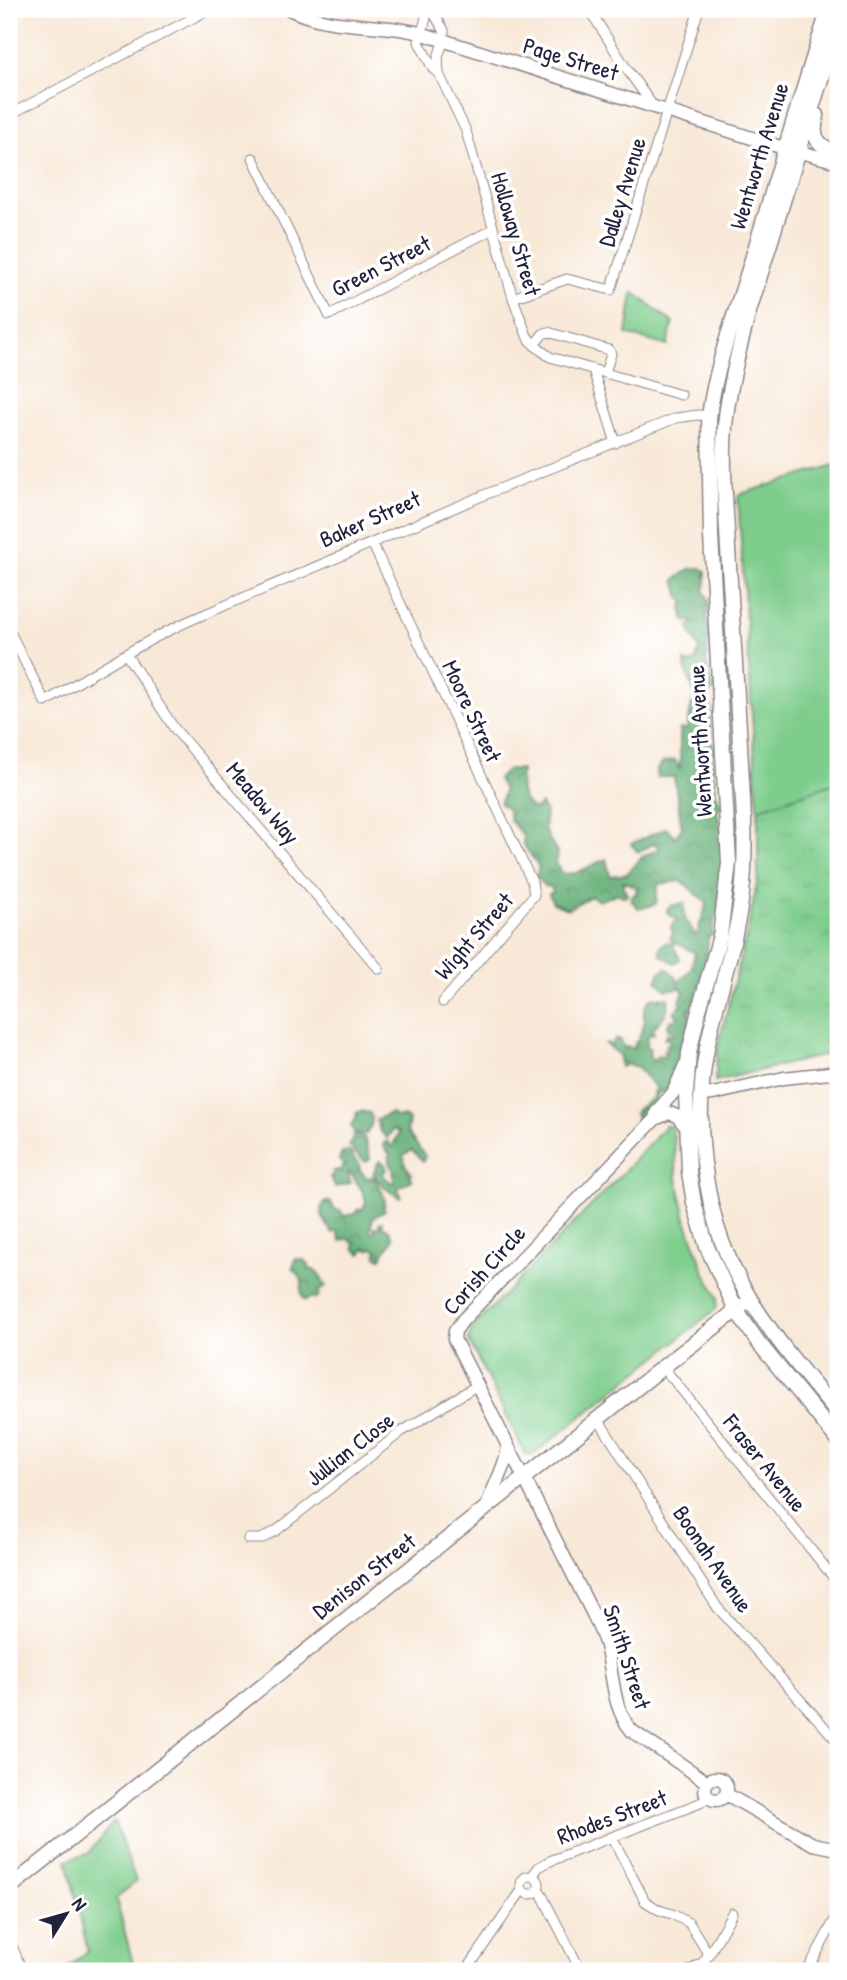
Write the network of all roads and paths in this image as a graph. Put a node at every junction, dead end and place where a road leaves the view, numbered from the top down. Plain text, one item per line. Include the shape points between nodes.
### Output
1 (211, 9) edge
2 (289, 9) edge
3 (425, 9) edge
4 (431, 9) edge
5 (589, 9) edge
6 (699, 9) edge
7 (829, 9) edge
8 (838, 24) edge
9 (421, 33) junction
10 (444, 40) junction
11 (439, 74) junction
12 (822, 80) junction
13 (653, 106) junction
14 (667, 111) junction
15 (9, 115) edge
16 (785, 148) junction
17 (800, 151) junction
18 (838, 155) edge
19 (253, 158) dead end
20 (838, 162) edge
21 (493, 229) junction
22 (513, 298) junction
23 (534, 345) junction
24 (593, 370) junction
25 (605, 373) junction
26 (681, 395) dead end
27 (709, 416) junction
28 (726, 419) junction
29 (616, 443) junction
30 (372, 543) junction
31 (9, 629) edge
32 (126, 654) junction
33 (534, 895) joint
34 (379, 969) dead end
35 (443, 1002) dead end
36 (689, 1053) junction
37 (838, 1072) edge
38 (686, 1093) junction
39 (701, 1095) junction
40 (655, 1119) junction
41 (686, 1127) junction
42 (750, 1301) junction
43 (736, 1310) junction
44 (663, 1367) junction
45 (476, 1386) junction
46 (838, 1414) edge
47 (598, 1419) junction
48 (838, 1440) edge
49 (508, 1448) junction
50 (524, 1478) junction
51 (487, 1507) junction
52 (248, 1539) dead end
53 (838, 1583) edge
54 (838, 1742) edge
55 (707, 1782) junction
56 (726, 1794) junction
57 (708, 1797) junction
58 (612, 1837) junction
59 (838, 1849) edge
60 (532, 1876) junction
61 (9, 1888) edge
62 (522, 1890) junction
63 (538, 1890) junction
64 (732, 1913) dead end
65 (838, 1914) edge
66 (9, 1938) edge
67 (709, 1955) junction
68 (22, 1971) edge
69 (466, 1971) edge
70 (581, 1971) edge
71 (689, 1971) edge
72 (807, 1971) edge

1 - 15 street
2 - 9 street, Page Street via 312,19
3 - 9 street, Holloway Street
4 - 10 street via 444,30
5 - 13 street
6 - 14 street, Dalley Avenue
7 - 16 main road, Wentworth Avenue
8 - 12 main road, Wentworth Avenue
9 - 10 street, Page Street
9 - 11 street, Holloway Street via 421,48
10 - 11 street
10 - 13 street, Page Street
11 - 21 street, Holloway Street via 467,131
12 - 17 main road, Wentworth Avenue
12 - 18 main road via 815,135 824,148
13 - 14 street, Page Street
14 - 16 street, Page Street
14 - 22 street, Dalley Avenue via 611,290 567,279
16 - 17 street, Page Street
16 - 27 main road, Wentworth Avenue via 726,343
17 - 20 street, Page Street
17 - 28 main road, Wentworth Avenue via 741,340
19 - 21 street, Green Street via 330,315
21 - 22 street, Holloway Street
22 - 23 street, Holloway Street
23 - 24 street via 550,357
23 - 25 street via 548,332 609,350
24 - 25 street
24 - 29 street
25 - 26 street
27 - 28 main road, Baker Street
27 - 29 street, Baker Street via 676,418
27 - 36 main road, Wentworth Avenue via 711,536 730,863 720,936
28 - 39 main road, Wentworth Avenue via 723,465 743,884 732,950 706,1049
29 - 30 street, Baker Street
30 - 32 street, Baker Street via 170,629
30 - 33 street, Moore Street via 532,882
31 - 32 street, Baker Street via 46,702
32 - 34 street, Meadow Way via 174,728
33 - 35 street, Wight Street
36 - 38 main road, Wentworth Avenue
36 - 40 street, Corish Circle via 673,1093
37 - 39 street via 784,1077
38 - 39 main road
38 - 41 main road, Wentworth Avenue
39 - 42 main road, Wentworth Avenue via 710,1203 723,1246
40 - 41 street via 669,1113
40 - 45 street, Corish Circle via 457,1326 454,1339
41 - 43 main road, Wentworth Avenue via 696,1211
42 - 43 main road, Denison Street
42 - 46 main road, Wentworth Avenue
43 - 44 main road, Denison Street
43 - 48 main road, Wentworth Avenue
44 - 47 main road, Denison Street
44 - 53 street, Fraser Avenue
45 - 49 street, Corish Circle
45 - 52 street, Jullian Close via 401,1432 276,1531 261,1539
47 - 50 main road, Denison Street
47 - 54 street, Boonah Avenue via 718,1607
49 - 50 street, Corish Circle
49 - 51 street
50 - 51 main road, Denison Street
50 - 55 street, Smith Street via 593,1614 624,1721
51 - 61 main road, Denison Street
55 - 56 street via 720,1779 727,1787
55 - 57 street
56 - 57 street via 718,1800
56 - 59 street via 813,1844
57 - 58 street, Rhodes Street
58 - 60 street, Rhodes Street via 544,1864
58 - 67 street via 645,1901 689,1923
60 - 62 street via 524,1878
60 - 63 street via 538,1881
62 - 63 street via 530,1894
62 - 69 street
63 - 70 street
64 - 67 street
65 - 72 street
66 - 68 street
67 - 71 street

